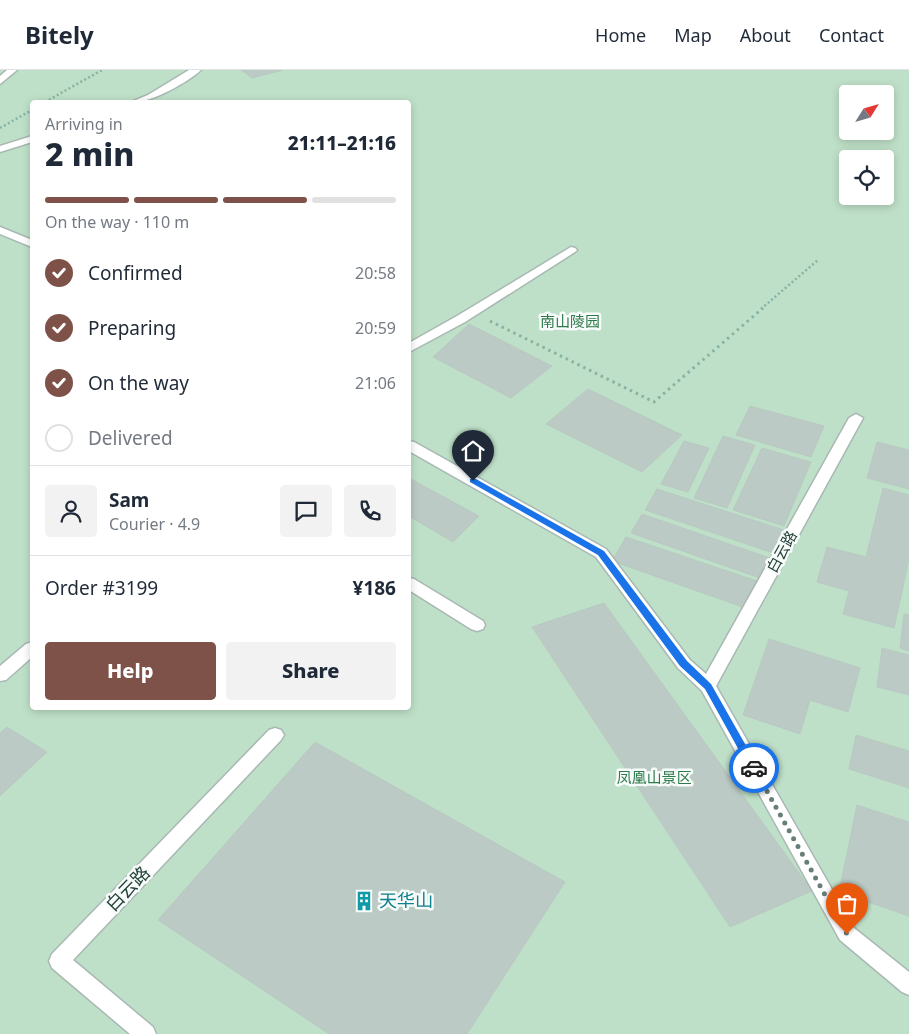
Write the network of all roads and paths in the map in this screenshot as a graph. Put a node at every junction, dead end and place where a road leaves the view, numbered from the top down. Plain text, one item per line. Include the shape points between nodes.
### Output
1 (12, 70) edge
2 (102, 70) edge
3 (196, 70) edge
4 (0, 81) edge
5 (49, 100) edge
6 (142, 100) edge
7 (30, 111) edge
8 (0, 128) edge
9 (30, 140) edge
10 (0, 149) edge
11 (0, 230) edge
12 (30, 243) edge
13 (571, 250) dead end
14 (818, 260) dead end
15 (472, 312) junction
16 (411, 347) edge
17 (856, 418) dead end
18 (411, 445) edge
19 (411, 585) edge
20 (477, 625) dead end
21 (30, 650) edge
22 (0, 676) edge
23 (708, 686) junction
24 (275, 736) dead end
25 (909, 985) edge
26 (146, 1034) edge

1 - 4 street
2 - 5 path
3 - 6 street
7 - 8 path
9 - 10 street
11 - 12 street
13 - 15 street
14 - 15 path via 654,402
15 - 16 street
17 - 23 street, 白云路
18 - 23 street via 601,553 684,664
19 - 20 street
21 - 22 street
23 - 25 street via 847,934
24 - 26 street, 白云路 via 59,961

